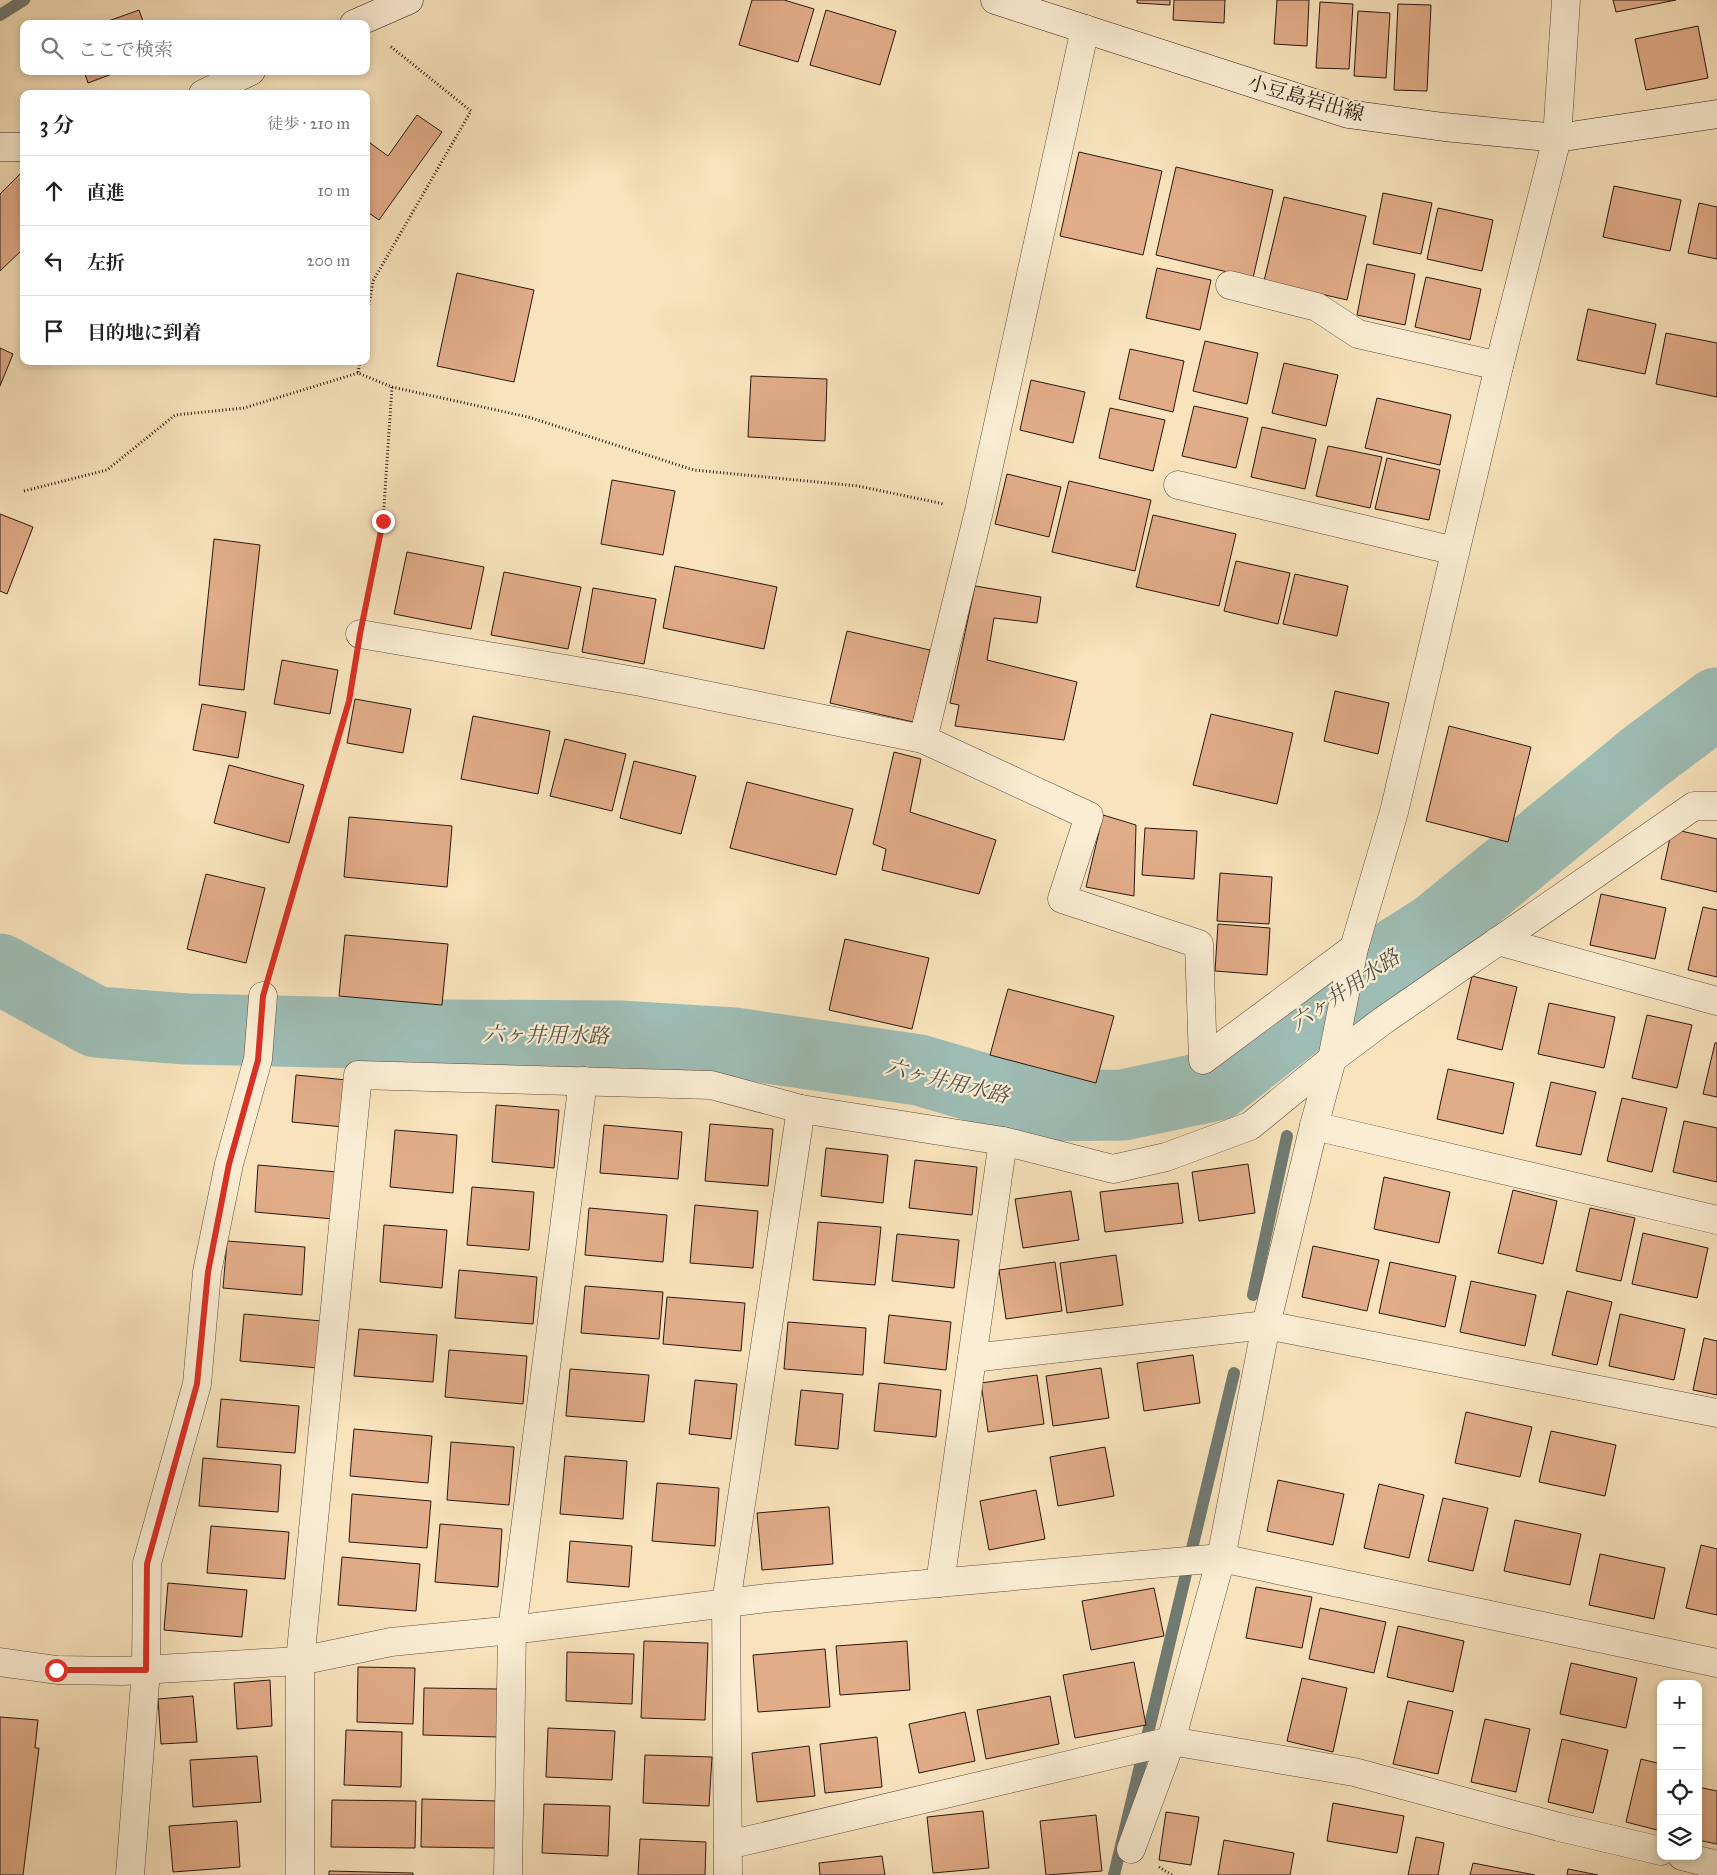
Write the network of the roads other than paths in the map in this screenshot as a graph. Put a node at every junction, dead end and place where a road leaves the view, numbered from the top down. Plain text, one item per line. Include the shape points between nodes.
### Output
1 (409, 0) edge
2 (995, 0) edge
3 (1566, 0) edge
4 (363, 20) edge
5 (1085, 29) junction
6 (243, 75) edge
7 (211, 90) edge
8 (1717, 114) edge
9 (1557, 138) junction
10 (0, 147) edge
11 (20, 147) edge
12 (1230, 285) dead end
13 (1499, 366) junction
14 (1178, 485) dead end
15 (1455, 551) junction
16 (360, 634) road end
17 (923, 739) junction
18 (1717, 806) edge
19 (1498, 941) junction
20 (1354, 948) junction
21 (263, 996) road end
22 (1717, 1001) edge
23 (1332, 1059) junction
24 (583, 1081) junction
25 (801, 1109) junction
26 (1314, 1126) junction
27 (1003, 1141) junction
28 (1717, 1220) edge
29 (1266, 1325) junction
30 (972, 1358) junction
31 (1717, 1413) edge
32 (1221, 1558) junction
33 (940, 1582) junction
34 (726, 1603) junction
35 (512, 1630) junction
36 (300, 1661) junction
37 (0, 1662) edge
38 (1717, 1663) edge
39 (146, 1670) junction
40 (1171, 1741) junction
41 (728, 1845) junction
42 (1131, 1849) dead end
43 (1657, 1850) edge
44 (1698, 1860) edge
45 (1717, 1865) edge
46 (130, 1875) edge
47 (300, 1875) edge
48 (508, 1875) edge
49 (728, 1875) edge

1 - 4 street
2 - 5 street, 小豆島岩出線
3 - 9 street
5 - 9 street, 小豆島岩出線 via 1348,114 1444,128
5 - 17 street via 979,511
6 - 7 street
8 - 9 street, 小豆島岩出線
9 - 13 street
10 - 11 street
12 - 13 street via 1317,307 1358,334
13 - 15 street
14 - 15 street
15 - 20 street via 1394,812
16 - 17 street via 641,682
17 - 20 street via 1088,816 1062,898 1199,944 1203,1060
18 - 19 street via 1694,806
19 - 22 street
19 - 23 street
20 - 23 street
21 - 39 street via 258,1060 229,1164 208,1272 197,1384 147,1564
23 - 26 street
23 - 27 street via 1250,1126 1166,1157 1113,1169
24 - 25 street via 711,1084
24 - 35 street
24 - 36 street via 358,1075
25 - 27 street
25 - 34 street
26 - 28 street
26 - 29 street
27 - 30 street
29 - 30 street
29 - 31 street
29 - 32 street
30 - 33 street
32 - 33 street
32 - 38 street
32 - 40 street
33 - 34 street
34 - 35 street
34 - 41 street
35 - 36 street via 391,1642
35 - 48 street
36 - 39 street
36 - 47 street
37 - 39 street via 56,1670
39 - 46 street
40 - 41 street
40 - 42 street
40 - 43 street via 1354,1772
41 - 49 street
44 - 45 street

